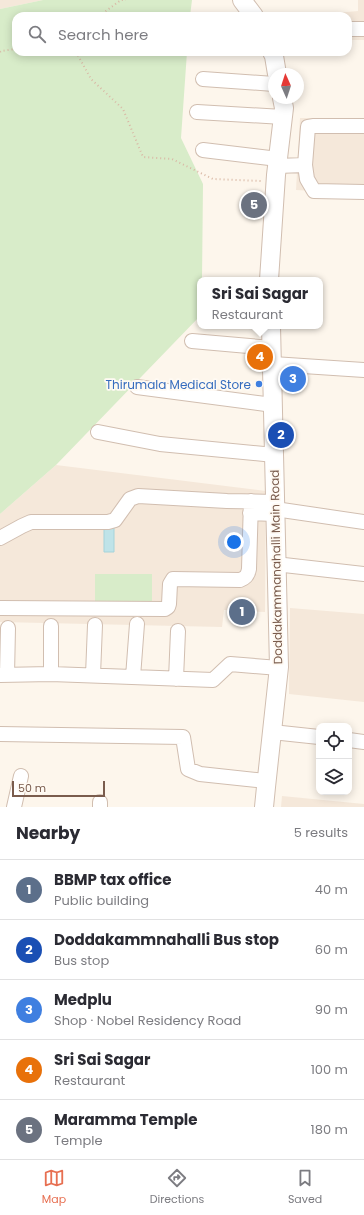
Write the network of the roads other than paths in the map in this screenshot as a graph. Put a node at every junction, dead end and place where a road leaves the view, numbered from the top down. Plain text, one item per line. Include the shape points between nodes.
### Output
1 (242, 0) edge
2 (251, 12) edge
3 (352, 29) edge
4 (364, 29) edge
5 (274, 56) edge
6 (276, 68) edge
7 (203, 79) dead end
8 (268, 84) edge
9 (283, 104) edge
10 (197, 112) dead end
11 (283, 117) junction
12 (364, 126) edge
13 (203, 150) dead end
14 (305, 166) junction
15 (277, 169) junction
16 (364, 192) edge
17 (269, 277) edge
18 (271, 329) edge
19 (192, 341) dead end
20 (272, 356) junction
21 (364, 370) edge
22 (137, 387) dead end
23 (273, 405) junction
24 (98, 432) dead end
25 (274, 455) junction
26 (250, 507) junction
27 (275, 508) junction
28 (364, 522) edge
29 (0, 538) edge
30 (277, 568) junction
31 (364, 574) edge
32 (0, 608) edge
33 (137, 624) dead end
34 (51, 626) dead end
35 (95, 626) dead end
36 (8, 628) dead end
37 (178, 631) dead end
38 (279, 668) junction
39 (51, 674) junction
40 (3, 675) edge
41 (93, 676) junction
42 (133, 677) junction
43 (176, 679) junction
44 (272, 732) junction
45 (0, 734) edge
46 (316, 737) edge
47 (352, 740) edge
48 (364, 742) edge
49 (21, 776) dead end
50 (266, 781) junction
51 (14, 807) edge
52 (264, 807) edge

1 - 2 street
3 - 4 street
5 - 6 street
7 - 8 street
9 - 11 street
10 - 11 street
11 - 15 street
12 - 14 street via 308,127
13 - 15 street
14 - 15 street
14 - 16 street via 306,179 314,191
15 - 17 street
18 - 20 street, Doddakammanahalli Main Road
19 - 20 street
20 - 21 street
20 - 23 street, Doddakammanahalli Main Road
22 - 23 street
23 - 25 street, Doddakammanahalli Main Road
24 - 25 street via 160,444
25 - 27 street, Doddakammanahalli Main Road
26 - 27 street
26 - 29 street via 138,496 130,499 115,520 31,522
26 - 32 street via 250,569 245,578 173,579 170,584 169,604 165,609
27 - 28 street
27 - 30 street, Doddakammanahalli Main Road
30 - 31 street via 284,565
30 - 38 street, Doddakammanahalli Main Road
33 - 42 street
34 - 39 street
35 - 41 street
36 - 40 street
37 - 43 street
38 - 43 street via 230,664 213,680
38 - 44 street, Doddakammanahalli Main Road
39 - 40 street
39 - 41 street
41 - 42 street
42 - 43 street
44 - 46 street
44 - 50 street, Doddakammanahalli Main Road
45 - 50 street via 183,737 188,769 200,774
47 - 48 street
49 - 51 street
50 - 52 street, Doddakammanahalli Main Road

